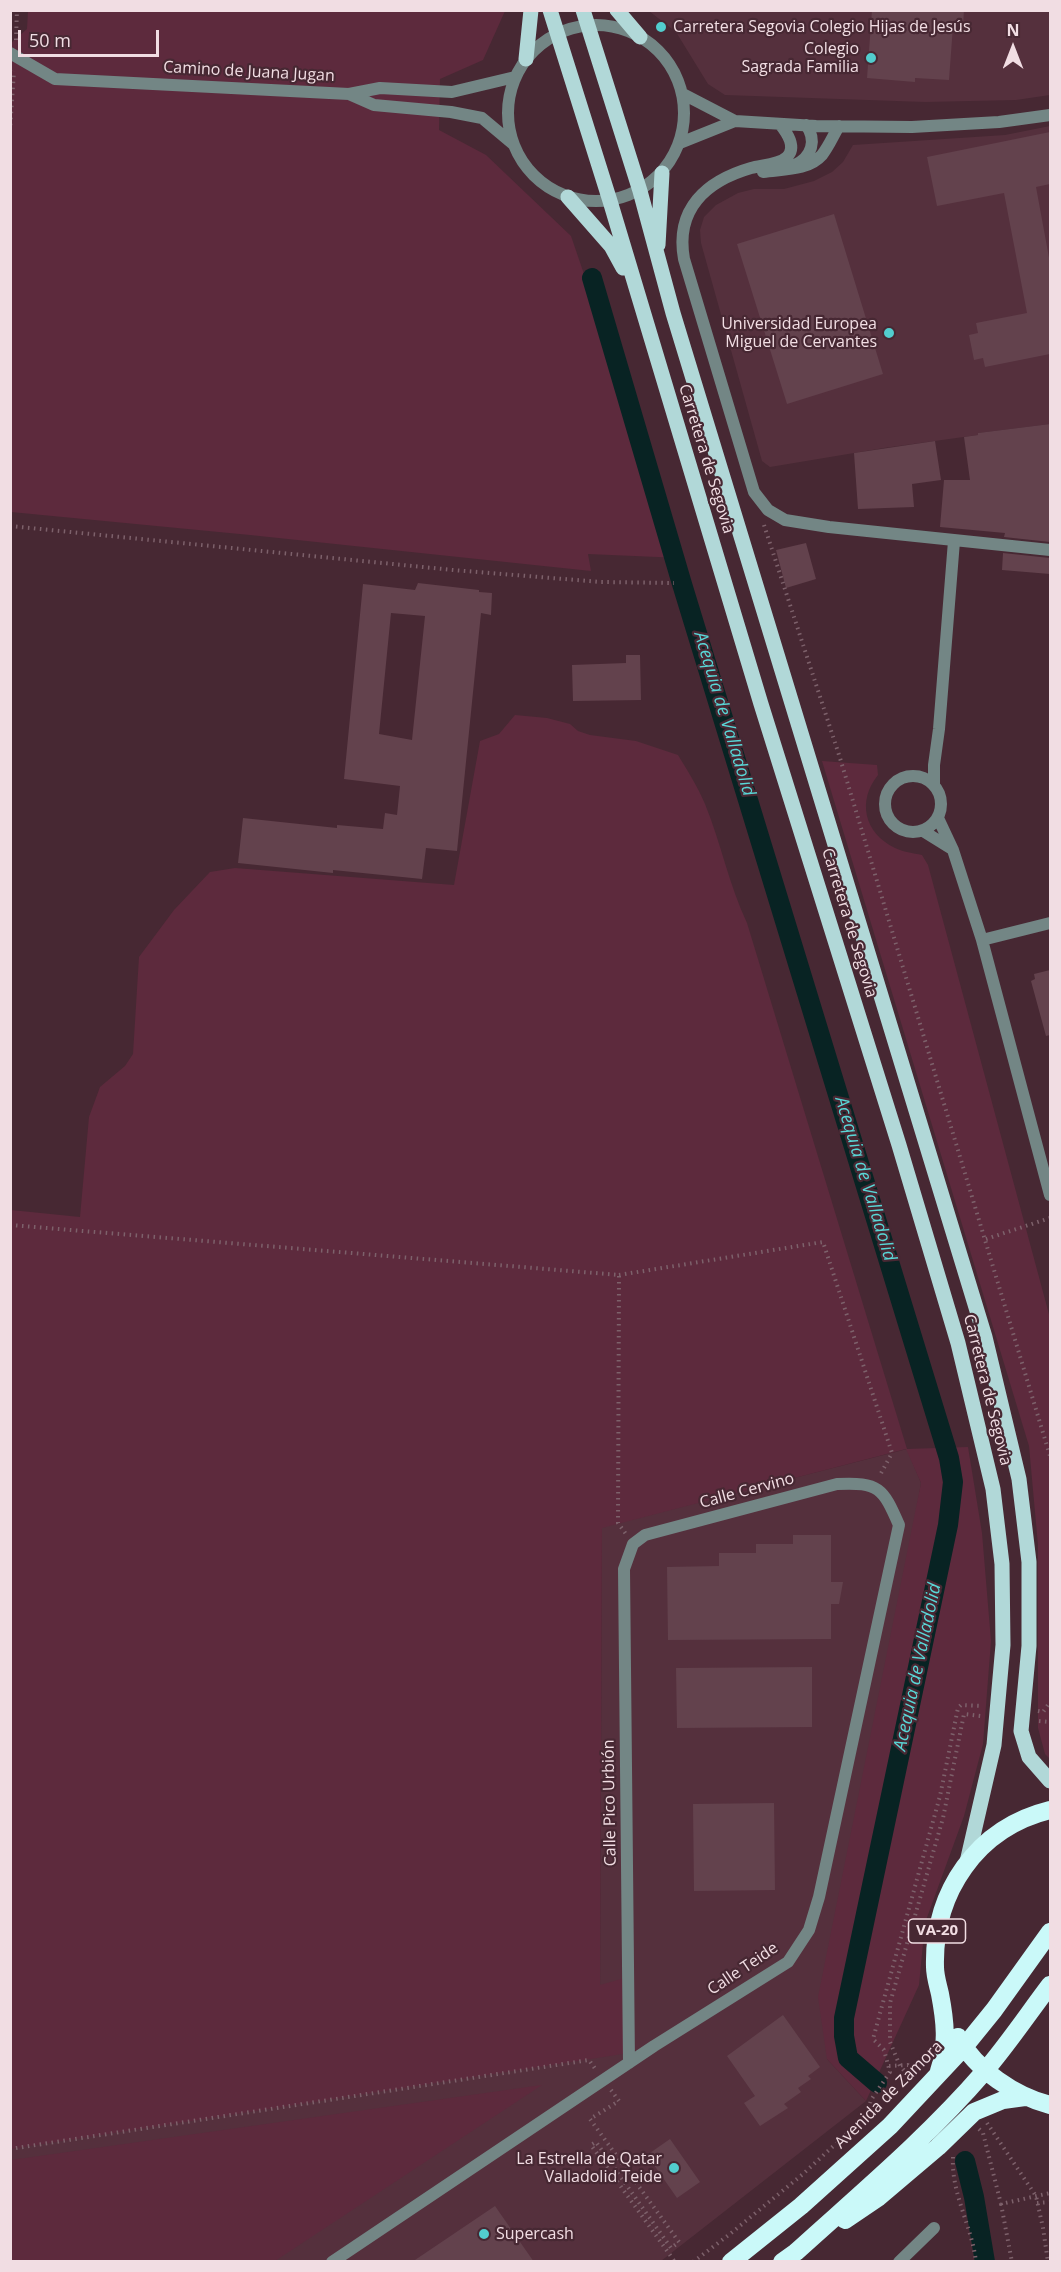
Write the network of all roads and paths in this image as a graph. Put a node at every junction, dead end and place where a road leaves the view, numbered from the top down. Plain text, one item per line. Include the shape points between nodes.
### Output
1 (17, 10) edge
2 (531, 10) edge
3 (550, 10) edge
4 (617, 10) edge
5 (586, 18) edge
6 (557, 34) junction
7 (640, 37) junction
8 (13, 55) edge
9 (526, 59) junction
10 (515, 77) junction
11 (349, 94) junction
12 (683, 94) junction
13 (1050, 115) edge
14 (735, 122) junction
15 (780, 124) junction
16 (806, 125) junction
17 (839, 126) junction
18 (10, 131) edge
19 (680, 143) junction
20 (513, 144) junction
21 (789, 168) junction
22 (662, 173) junction
23 (729, 175) junction
24 (640, 191) junction
25 (568, 197) junction
26 (610, 201) junction
27 (658, 260) junction
28 (637, 291) junction
29 (768, 510) junction
30 (10, 526) edge
31 (954, 541) junction
32 (1050, 550) edge
33 (674, 583) dead end
34 (934, 765) junction
35 (922, 777) junction
36 (934, 785) junction
37 (938, 818) junction
38 (923, 831) junction
39 (953, 850) junction
40 (1050, 923) edge
41 (982, 940) junction
42 (1050, 1195) edge
43 (1050, 1218) edge
44 (10, 1226) edge
45 (986, 1239) junction
46 (619, 1275) junction
47 (1050, 1456) edge
48 (874, 1487) junction
49 (633, 1544) junction
50 (1050, 1702) edge
51 (983, 1706) dead end
52 (1043, 1712) dead end
53 (985, 1716) dead end
54 (1039, 1721) dead end
55 (1050, 1722) edge
56 (1050, 1781) edge
57 (1050, 1810) edge
58 (967, 1862) junction
59 (1050, 1932) edge
60 (1050, 1984) edge
61 (942, 2006) junction
62 (964, 2047) junction
63 (628, 2063) junction
64 (889, 2066) junction
65 (900, 2066) junction
66 (985, 2071) junction
67 (929, 2075) junction
68 (603, 2080) junction
69 (913, 2080) dead end
70 (1026, 2097) junction
71 (1050, 2105) edge
72 (987, 2123) dead end
73 (978, 2129) dead end
74 (10, 2149) edge
75 (953, 2156) dead end
76 (1050, 2193) edge
77 (1036, 2196) junction
78 (1050, 2202) edge
79 (1038, 2203) junction
80 (1001, 2204) junction
81 (934, 2229) dead end
82 (789, 2257) edge
83 (332, 2262) edge
84 (675, 2262) edge
85 (693, 2262) edge
86 (731, 2262) edge
87 (899, 2262) edge
88 (976, 2262) edge
89 (1012, 2262) edge
90 (1048, 2262) edge

1 - 8 path
2 - 9 main road
3 - 6 main road, Carretera de Segovia
4 - 7 main road
5 - 6 street
5 - 7 street
5 - 24 main road, Carretera de Segovia
6 - 9 street
6 - 26 main road, Carretera de Segovia
7 - 12 street via 668,62
8 - 11 street, Camino de Juana Jugan via 55,79
8 - 18 path
9 - 10 street
10 - 11 street, Camino de Juana Jugan via 452,92 380,88
10 - 20 street via 507,114
11 - 20 street, Camino de Juana Jugan via 374,105 482,118
12 - 14 street
12 - 19 street
13 - 17 street via 912,127
14 - 15 street
14 - 19 street
15 - 16 street
15 - 23 street via 790,141 788,156
16 - 17 street
16 - 21 street via 813,138 812,147 806,158
17 - 21 street via 816,161
19 - 22 street
20 - 25 street via 534,177
21 - 23 street
22 - 24 street
22 - 27 main road
23 - 29 street via 704,191 695,203 686,220 682,248 754,492
24 - 26 street
24 - 27 main road, Carretera de Segovia
25 - 26 street
25 - 28 main road via 611,246
26 - 28 main road, Carretera de Segovia
27 - 56 main road, Carretera de Segovia via 985,1337 1019,1479 1029,1563 1029,1646 1022,1731 1029,1757
28 - 58 main road, Carretera de Segovia via 958,1343 993,1489 1002,1564 1003,1645 994,1745
29 - 31 street via 785,520
29 - 45 path via 762,520 840,758
30 - 33 path via 464,571 602,582
31 - 32 street
31 - 34 street
34 - 35 street
34 - 36 street
35 - 36 street
35 - 38 street via 912,776 894,783 884,800 888,819 894,826 913,833
36 - 37 street via 941,801
37 - 38 street
37 - 39 street
38 - 39 street
39 - 41 street
40 - 41 street
41 - 42 street
43 - 45 path
44 - 46 path
45 - 47 path
46 - 48 path via 823,1242 892,1453
46 - 49 path via 618,1523
48 - 49 street, Calle Cervino via 837,1484 645,1535
48 - 63 street, Calle Teide via 887,1497 899,1525 809,1930 788,1962
49 - 63 street, Calle Pico Urbión via 624,1569
50 - 52 path
51 - 64 path via 958,1708 940,1796 873,2039 884,2050
53 - 65 path via 964,1714 943,1818 890,2003 890,2042
54 - 55 path
57 - 58 highway, VA-20 via 1010,1826
58 - 61 highway, VA-20 via 948,1895 937,1931 935,1969
59 - 62 highway, Avenida de Zamora
60 - 66 highway
61 - 62 highway, VA-20
61 - 67 highway via 944,2058
62 - 66 highway, VA-20
62 - 67 highway, Avenida de Zamora
63 - 68 street, Calle Teide
64 - 65 path
64 - 85 path via 890,2072 871,2100 867,2115 803,2174
65 - 67 path via 908,2065
65 - 69 path
66 - 70 highway, VA-20
66 - 82 highway via 910,2149
67 - 86 highway, Avenida de Zamora via 890,2126
68 - 74 path via 590,2060
68 - 83 street, Calle Teide
68 - 84 path via 619,2101 590,2119 679,2242 671,2248 596,2142 591,2145
70 - 71 highway, VA-20
70 - 82 highway via 1003,2100 974,2112 879,2197
72 - 77 path
73 - 80 path via 983,2133
75 - 88 path via 956,2191
76 - 77 path
77 - 79 path
77 - 80 path
78 - 79 path
79 - 90 path
80 - 89 path
81 - 87 street

